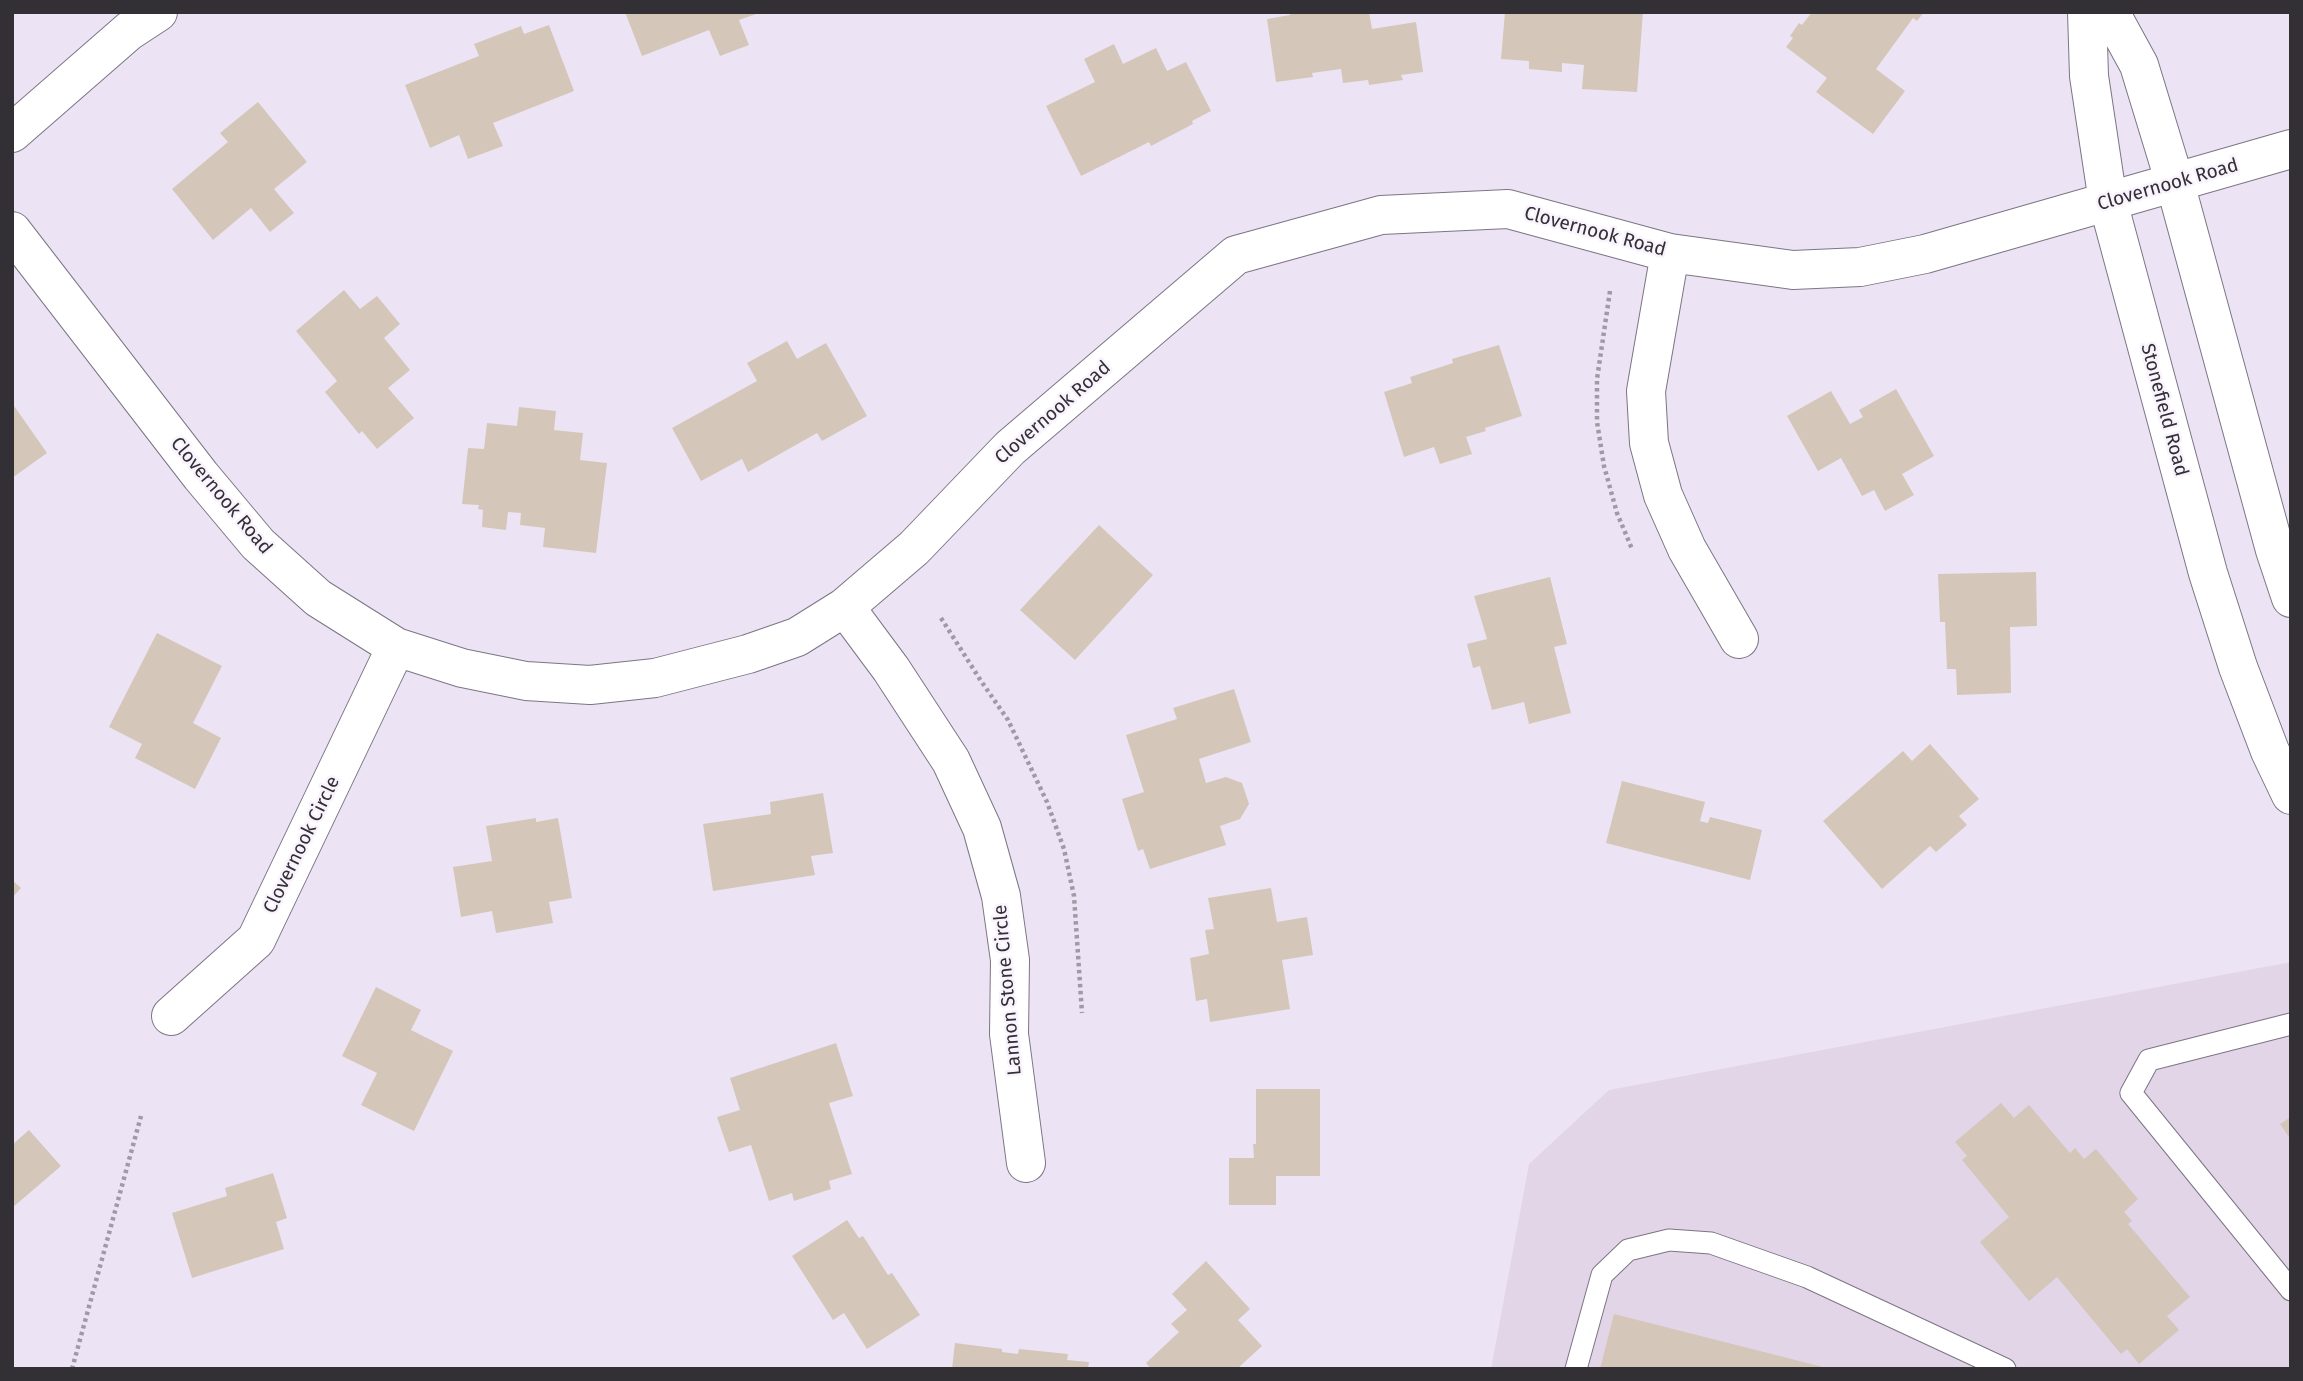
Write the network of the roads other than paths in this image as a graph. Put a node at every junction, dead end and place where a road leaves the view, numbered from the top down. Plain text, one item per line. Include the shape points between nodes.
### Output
1 (158, 12) edge
2 (2087, 12) edge
3 (2110, 12) edge
4 (12, 133) edge
5 (2291, 149) edge
6 (2175, 183) junction
7 (2108, 202) junction
8 (12, 231) edge
9 (1670, 253) junction
10 (2291, 598) edge
11 (845, 607) junction
12 (1740, 639) dead end
13 (396, 647) junction
14 (2291, 795) edge
15 (171, 1016) dead end
16 (2291, 1024) edge
17 (1026, 1163) dead end
18 (2291, 1290) edge
19 (1576, 1369) edge
20 (2006, 1369) edge

1 - 4 street via 129,31
2 - 7 street, Stonefield Road via 2089,76
3 - 6 street via 2139,65
5 - 6 street, Clovernook Road
6 - 7 street, Clovernook Road
6 - 10 street
7 - 9 street, Clovernook Road via 1925,254 1860,267 1793,270
7 - 14 street, Stonefield Road via 2208,573 2238,667
8 - 13 street, Clovernook Road via 258,544 318,598
9 - 11 street, Clovernook Road via 1508,209 1381,215 1236,255 1010,448 914,548
9 - 12 street via 1646,391 1649,443 1663,495 1687,549
11 - 13 street, Clovernook Road via 797,637 748,654 655,678 590,685 526,681 462,668
11 - 17 street, Lannon Stone Circle via 951,761 982,828 1001,896 1010,960 1009,1034
13 - 15 street, Clovernook Circle via 256,940
16 - 18 lane via 2148,1060 2131,1093
19 - 20 lane via 1602,1275 1628,1250 1669,1240 1711,1242 1807,1277

